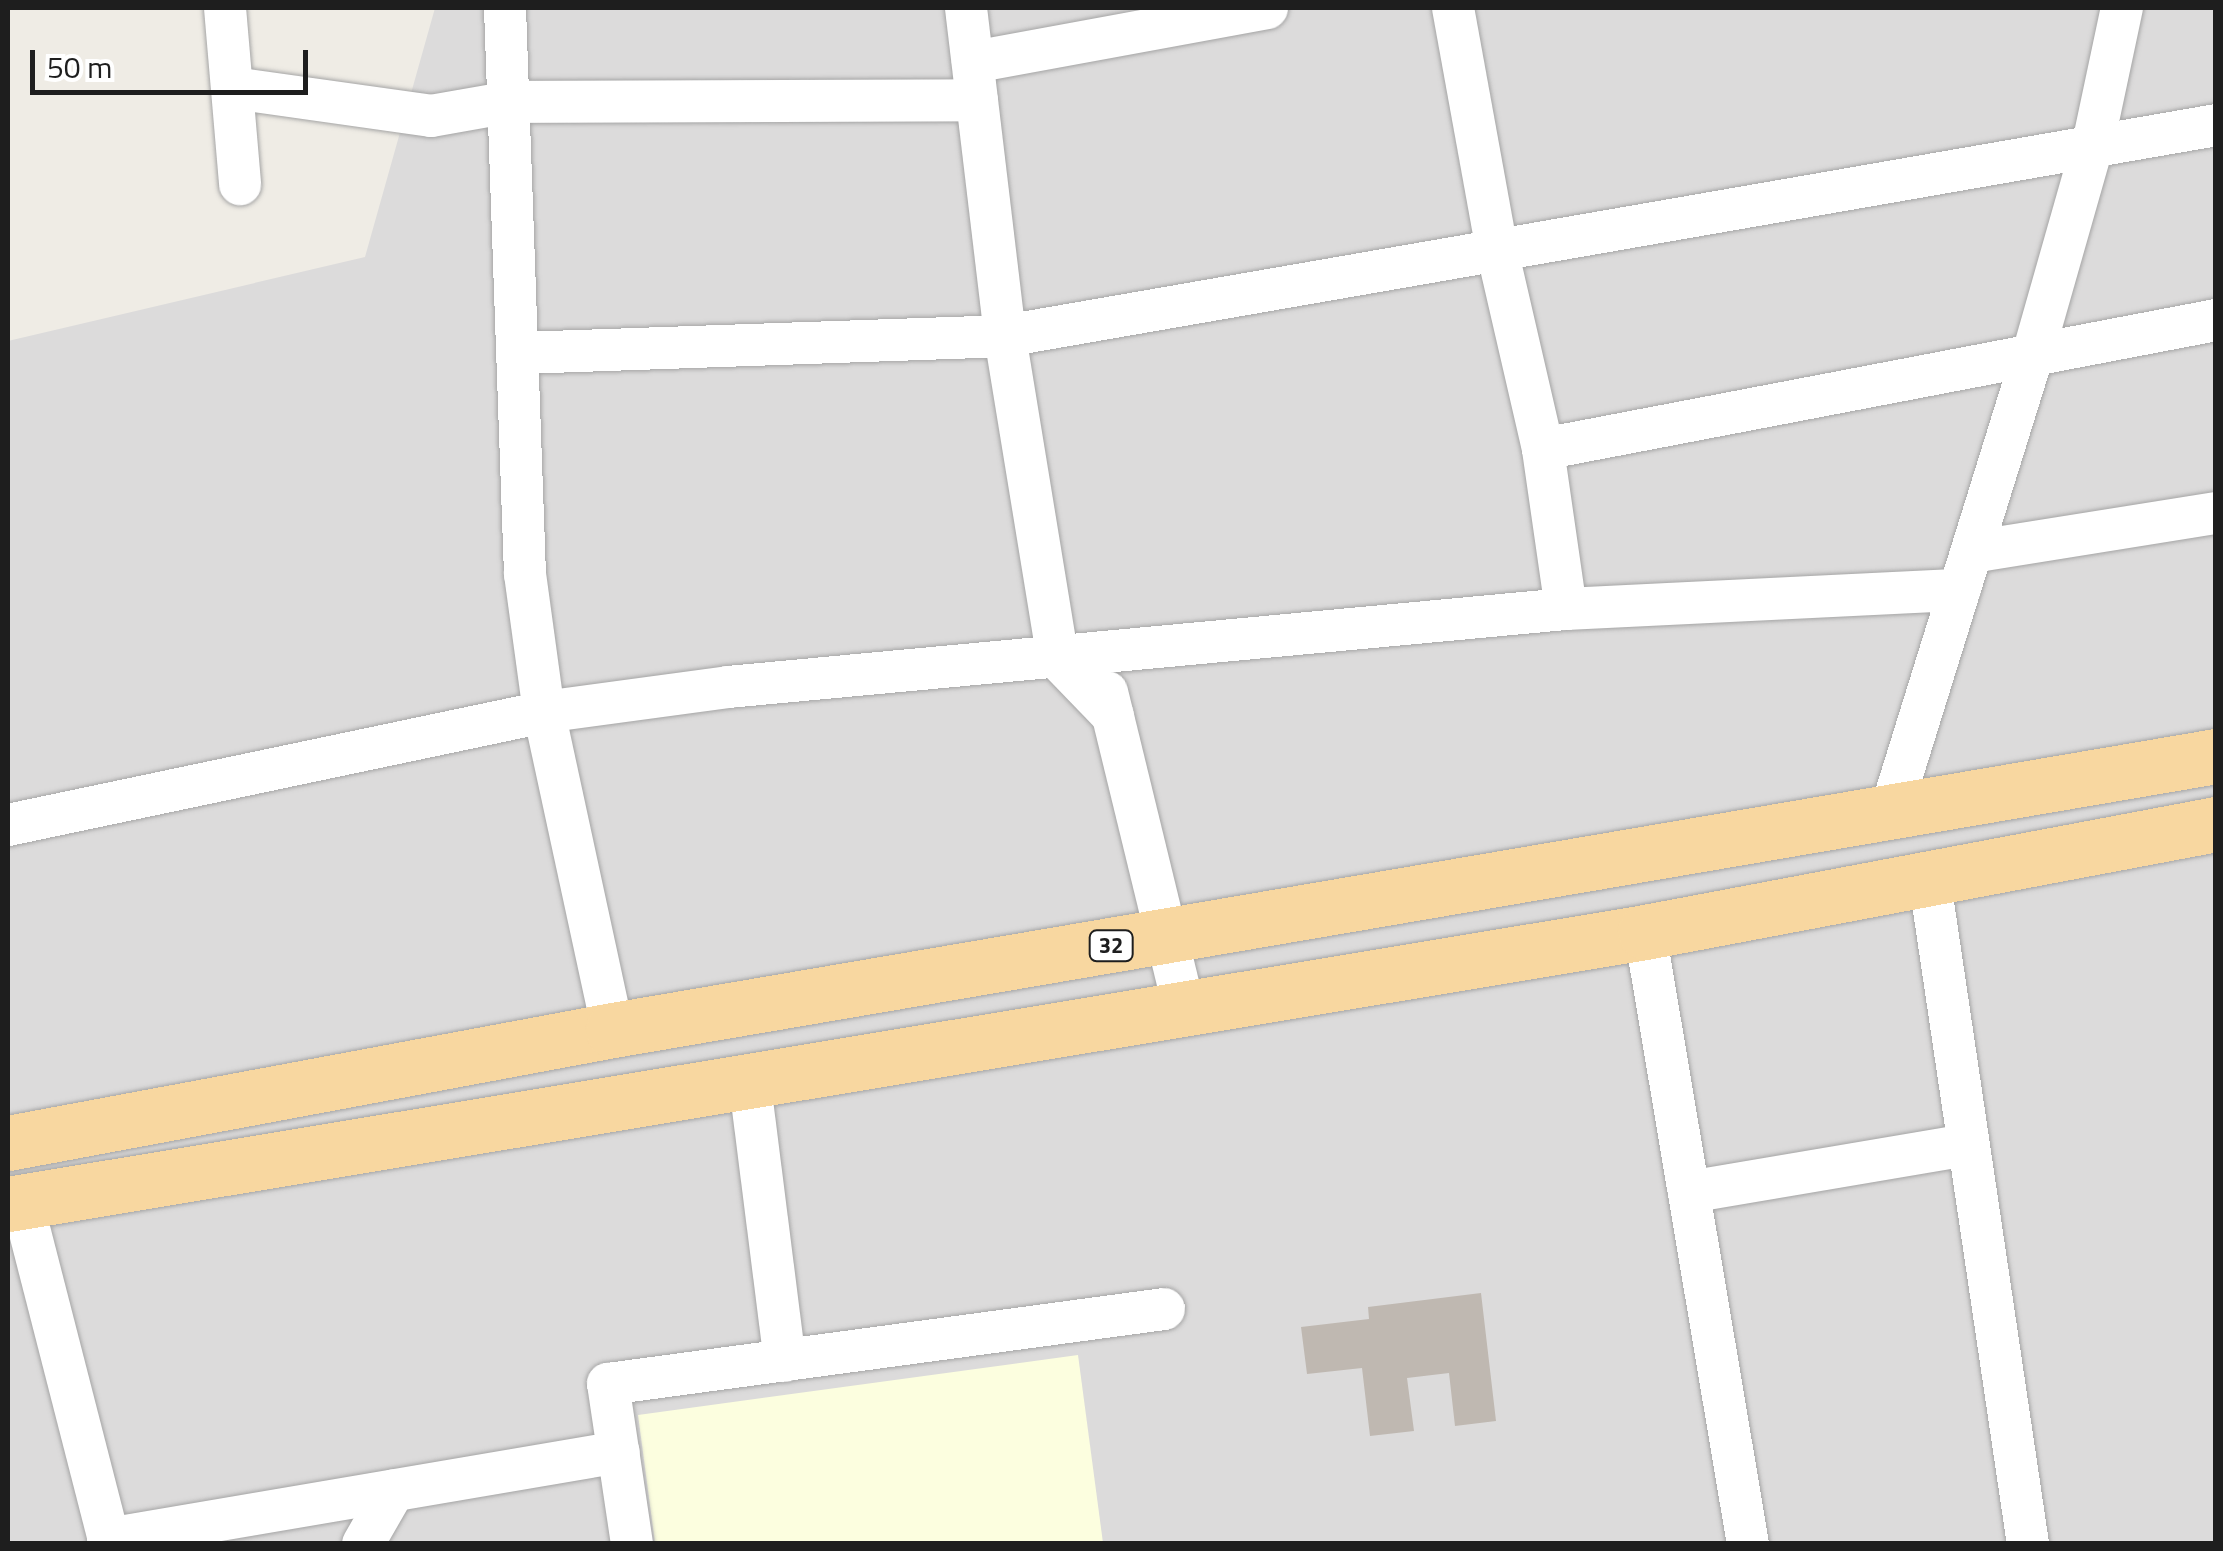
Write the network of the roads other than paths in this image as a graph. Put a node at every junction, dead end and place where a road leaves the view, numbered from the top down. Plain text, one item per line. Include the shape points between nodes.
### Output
1 (226, 8) edge
2 (505, 8) edge
3 (966, 8) edge
4 (1267, 8) edge
5 (1453, 8) edge
6 (2122, 8) edge
7 (975, 81) junction
8 (232, 88) junction
9 (510, 102) junction
10 (2216, 126) edge
11 (2093, 144) junction
12 (240, 184) dead end
13 (1497, 250) junction
14 (2216, 320) edge
15 (1005, 336) junction
16 (521, 353) junction
17 (2033, 354) junction
18 (1544, 449) junction
19 (2216, 513) edge
20 (1966, 571) junction
21 (1566, 609) junction
22 (1078, 658) junction
23 (544, 712) junction
24 (2216, 756) edge
25 (1890, 813) junction
26 (2216, 824) edge
27 (8, 826) edge
28 (1632, 856) junction
29 (1929, 876) junction
30 (1645, 932) junction
31 (1168, 936) junction
32 (1184, 1007) junction
33 (613, 1030) junction
34 (749, 1078) junction
35 (8, 1143) edge
36 (1968, 1145) junction
37 (1689, 1192) junction
38 (15, 1203) edge
39 (1164, 1309) dead end
40 (786, 1360) junction
41 (619, 1452) junction
42 (394, 1490) junction
43 (109, 1541) edge
44 (364, 1544) edge
45 (632, 1544) edge
46 (1748, 1544) edge
47 (2028, 1544) edge

1 - 8 street
2 - 9 street
3 - 7 street
4 - 7 street
5 - 13 street
6 - 11 street
7 - 9 street
7 - 15 street
8 - 9 street via 431,116
8 - 12 street
9 - 16 street
10 - 11 street
11 - 13 street
11 - 17 street
13 - 15 street
13 - 18 street
14 - 17 street
15 - 16 street
15 - 22 street
16 - 23 street via 526,574
17 - 18 street
17 - 20 street
18 - 21 street
19 - 20 street
20 - 21 street
20 - 25 street
21 - 22 street
22 - 23 street via 728,687
22 - 31 street via 1114,716
23 - 27 street
23 - 33 street
24 - 25 main road, 32
25 - 28 main road, 32
26 - 29 main road
28 - 30 main road
28 - 31 main road, 32
29 - 30 main road
29 - 36 street
30 - 32 main road
30 - 37 street
31 - 32 street
31 - 33 main road, 32
32 - 34 main road
33 - 35 main road, 32
34 - 38 main road
34 - 40 street
36 - 37 street
36 - 47 street
37 - 46 street
38 - 43 street
39 - 40 street
40 - 41 street via 608,1384
41 - 42 street
41 - 45 street
42 - 43 street
42 - 44 street

